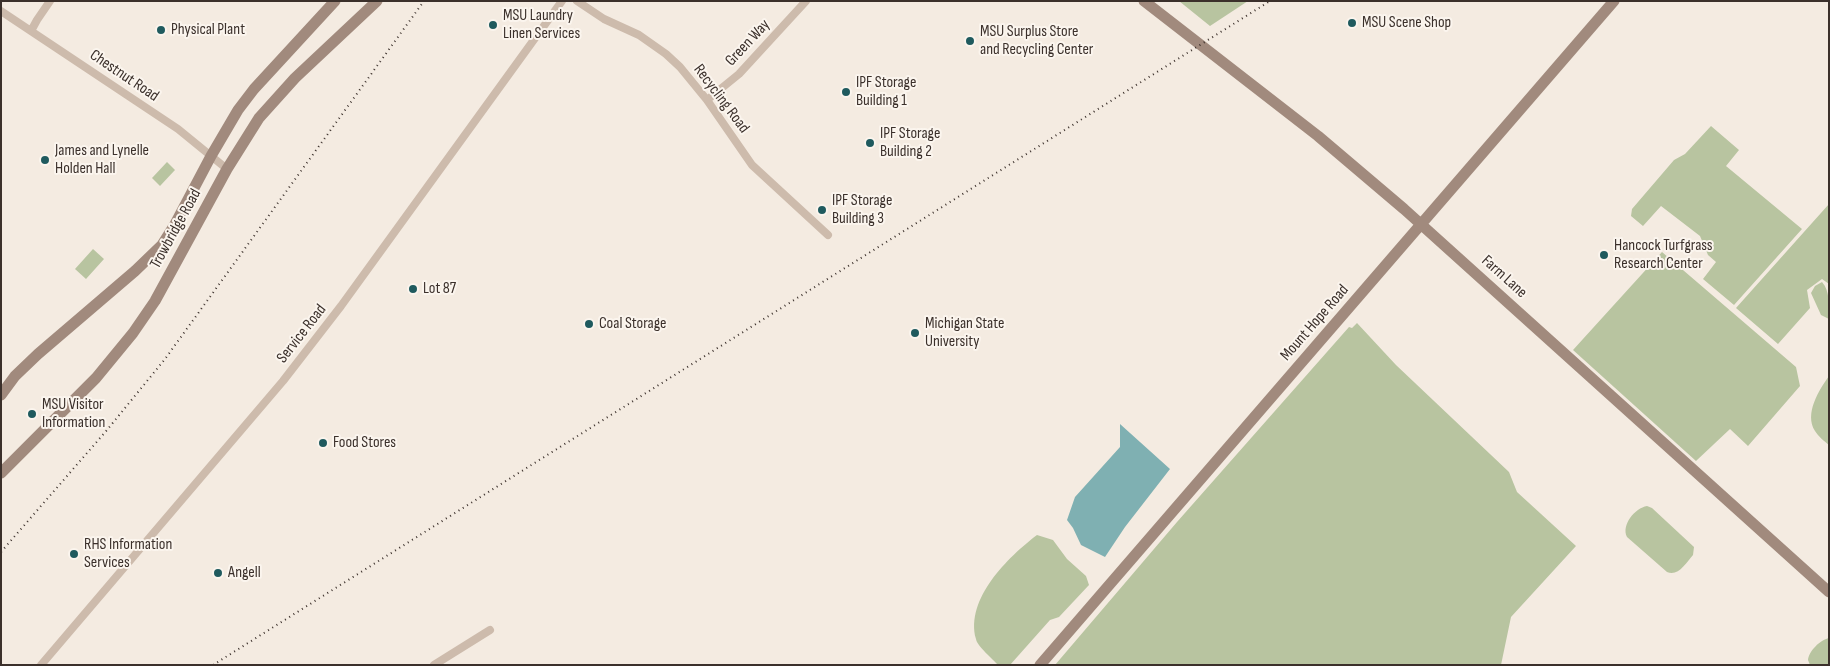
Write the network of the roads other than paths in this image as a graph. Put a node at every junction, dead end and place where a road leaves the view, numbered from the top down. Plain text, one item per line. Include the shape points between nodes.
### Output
1 (50, 1) edge
2 (335, 1) edge
3 (377, 1) edge
4 (562, 1) edge
5 (577, 1) edge
6 (806, 1) edge
7 (1144, 1) edge
8 (1614, 1) edge
9 (1, 11) edge
10 (31, 31) junction
11 (707, 100) junction
12 (211, 156) junction
13 (227, 169) junction
14 (1421, 224) junction
15 (828, 235) dead end
16 (1, 395) edge
17 (1, 473) edge
18 (1829, 592) edge
19 (490, 630) dead end
20 (41, 665) edge
21 (434, 665) edge
22 (1040, 665) edge

1 - 10 street
2 - 12 street, Trowbridge Road via 254,89
3 - 13 street, Trowbridge Road via 276,98
4 - 20 street, Service Road via 283,381
5 - 11 street, Recycling Road via 604,19 639,35 666,54
6 - 11 street, Green Way via 739,74
7 - 14 street, Farm Lane via 1318,136
8 - 14 street, Mount Hope Road
9 - 10 street, Chestnut Road
10 - 12 street, Chestnut Road via 178,129
11 - 15 street, Recycling Road via 752,165
12 - 13 street, Chestnut Road
12 - 16 street, Trowbridge Road via 162,245 38,354
13 - 17 street, Trowbridge Road via 155,301 133,333 96,378
14 - 18 street, Farm Lane
14 - 22 street, Mount Hope Road
19 - 21 street

